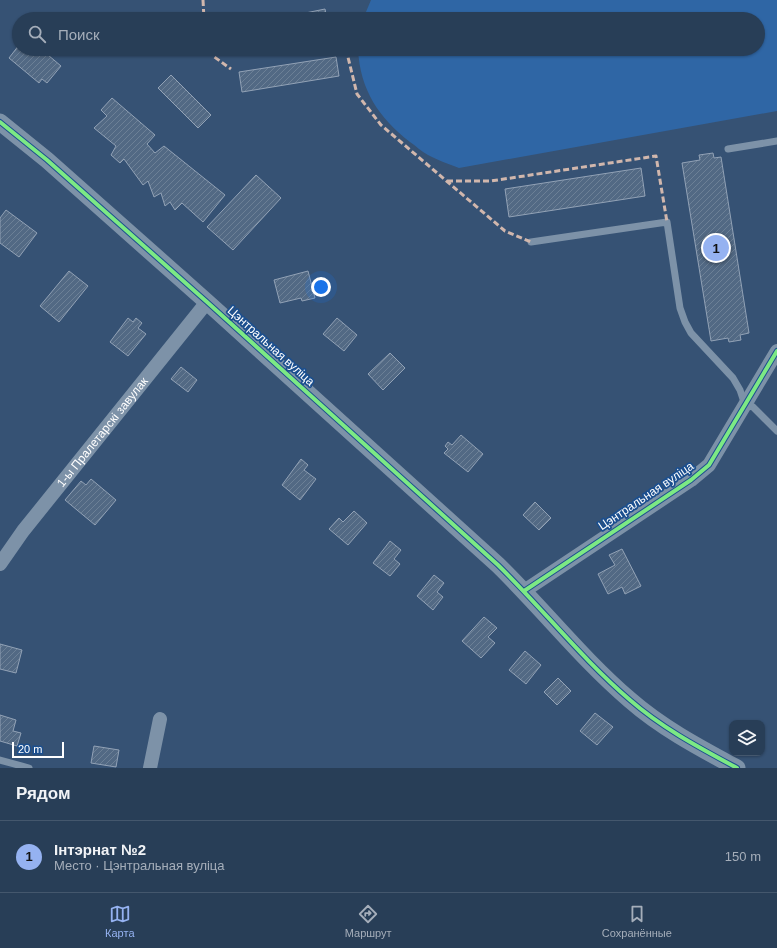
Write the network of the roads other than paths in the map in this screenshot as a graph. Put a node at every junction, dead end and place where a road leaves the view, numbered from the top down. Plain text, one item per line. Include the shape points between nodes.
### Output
1 (0, 122) edge
2 (777, 141) edge
3 (728, 149) dead end
4 (532, 242) dead end
5 (207, 302) junction
6 (777, 351) edge
7 (745, 405) junction
8 (777, 432) edge
9 (3, 555) edge
10 (524, 591) junction
11 (160, 719) dead end
12 (0, 760) edge
13 (29, 768) edge
14 (150, 768) edge
15 (737, 768) edge

1 - 5 street, Цэнтральная вуліца
2 - 3 lane
4 - 7 lane via 667,222 680,308 685,322 691,334 733,378
5 - 9 street, 1-ы Пралетарскі завулак
5 - 10 street, Цэнтральная вуліца via 470,539
6 - 7 street, Цэнтральная вуліца
7 - 8 lane via 753,407
7 - 10 street, Цэнтральная вуліца via 710,464 691,480
10 - 15 street, Цэнтральная вуліца via 630,701 670,730
11 - 14 street
12 - 13 lane

